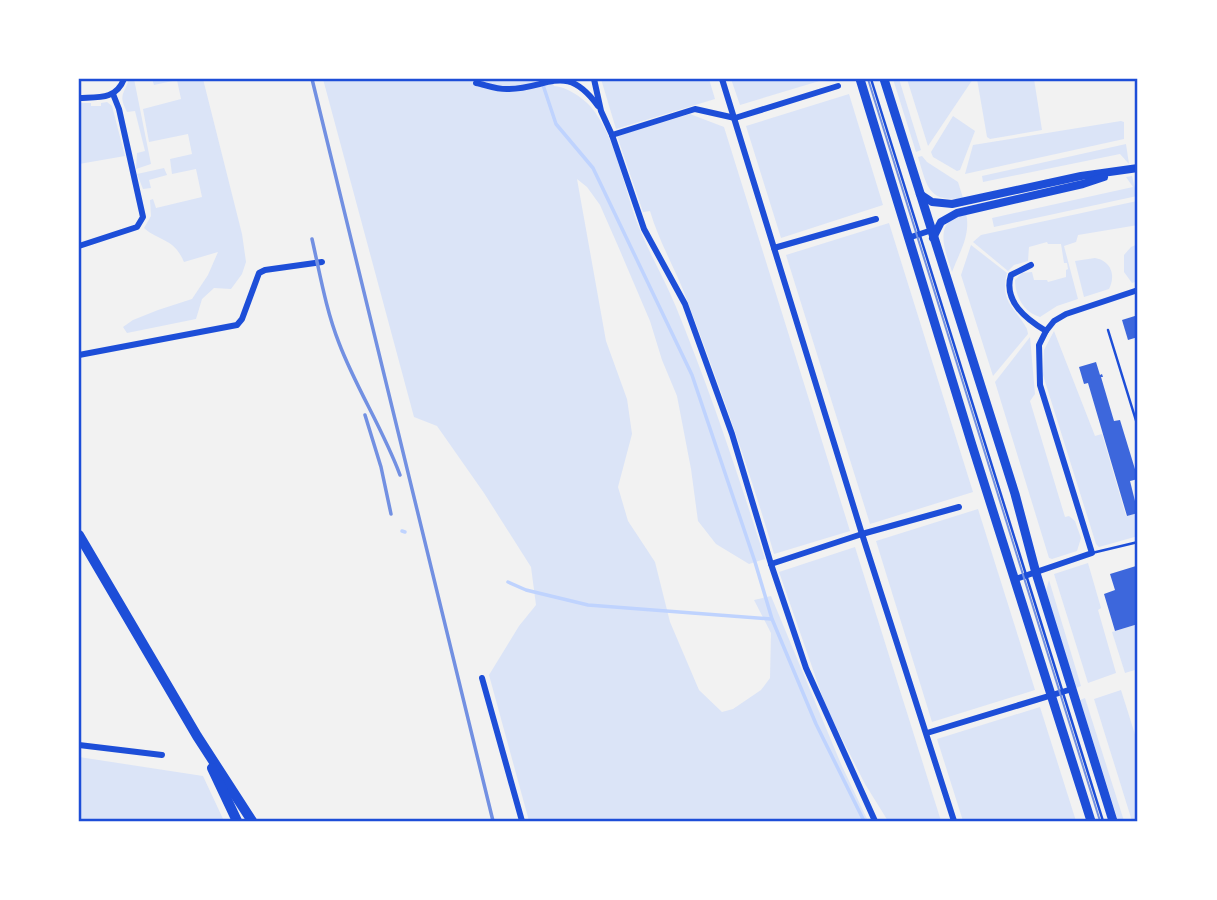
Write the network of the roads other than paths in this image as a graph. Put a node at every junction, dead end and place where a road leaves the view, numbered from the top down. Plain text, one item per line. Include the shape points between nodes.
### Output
1 (124, 79) edge
2 (594, 79) edge
3 (722, 79) edge
4 (860, 79) edge
5 (871, 79) edge
6 (884, 79) edge
7 (551, 80) edge
8 (476, 83) dead end
9 (838, 86) dead end
10 (113, 94) junction
11 (79, 98) edge
12 (601, 111) junction
13 (734, 118) junction
14 (612, 135) junction
15 (1138, 168) edge
16 (1120, 172) junction
17 (920, 194) junction
18 (876, 219) dead end
19 (934, 232) junction
20 (915, 236) junction
21 (79, 246) edge
22 (775, 248) junction
23 (322, 262) dead end
24 (1031, 265) dead end
25 (1138, 290) edge
26 (1108, 330) dead end
27 (1046, 331) junction
28 (79, 355) edge
29 (1138, 427) edge
30 (959, 507) dead end
31 (862, 534) junction
32 (79, 536) edge
33 (1138, 542) edge
34 (1092, 553) junction
35 (771, 564) junction
36 (1031, 575) junction
37 (1016, 579) junction
38 (482, 678) dead end
39 (1067, 691) junction
40 (1052, 695) junction
41 (927, 733) junction
42 (197, 736) junction
43 (79, 745) edge
44 (162, 755) dead end
45 (237, 821) edge
46 (252, 821) edge
47 (522, 821) edge
48 (875, 821) edge
49 (954, 821) edge
50 (1091, 821) edge
51 (1103, 821) edge
52 (1113, 821) edge

1 - 10 street
2 - 12 street
3 - 13 street
4 - 20 main road
5 - 20 lane
6 - 17 main road
7 - 8 street via 508,90
7 - 12 street via 572,83
9 - 13 street
10 - 11 street
10 - 21 street via 143,217 137,226
12 - 14 street
13 - 14 street via 695,109
13 - 22 street
14 - 35 street via 643,229 685,304 732,434
15 - 16 street
16 - 17 street via 952,204 932,202
16 - 19 street via 949,215
17 - 19 main road
18 - 22 street
19 - 20 street
19 - 36 main road via 1015,494
20 - 36 lane
20 - 37 main road via 972,444
22 - 31 street
23 - 28 street via 259,273 237,325
24 - 27 street via 1011,275 1009,291 1016,307
25 - 27 street via 1066,314
26 - 29 lane
27 - 34 street via 1039,345 1040,385
30 - 31 street
31 - 35 street
31 - 41 street
32 - 42 main road
33 - 34 lane
34 - 36 street
35 - 48 street via 806,668
36 - 37 street
36 - 39 main road
37 - 40 main road
38 - 47 street
39 - 40 street
39 - 51 lane
39 - 52 main road
40 - 41 street
40 - 50 main road
41 - 49 street
42 - 45 main road
42 - 46 main road
43 - 44 street

